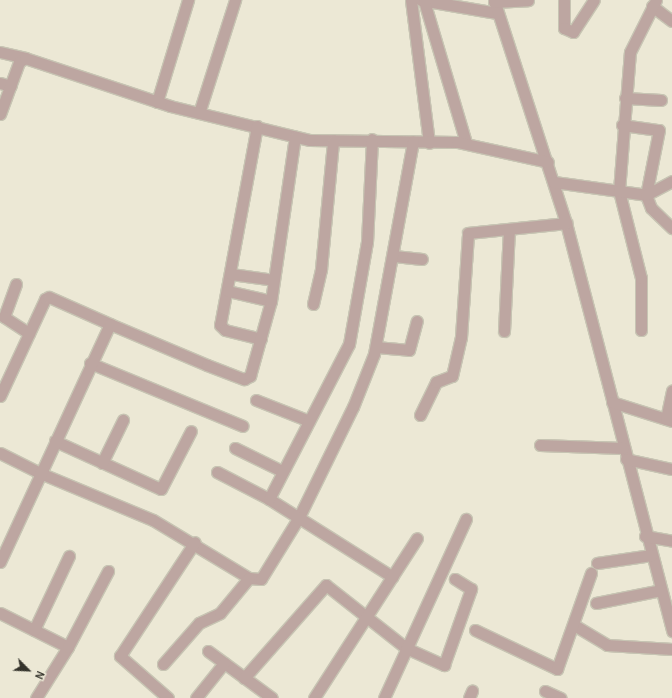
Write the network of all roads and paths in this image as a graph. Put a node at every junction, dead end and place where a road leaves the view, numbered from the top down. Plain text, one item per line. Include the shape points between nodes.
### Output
1 (188, 0) edge
2 (235, 0) edge
3 (411, 0) edge
4 (423, 0) edge
5 (528, 0) edge
6 (564, 0) edge
7 (594, 0) edge
8 (494, 1) edge
9 (654, 3) edge
10 (497, 13) junction
11 (672, 22) edge
12 (0, 52) edge
13 (25, 58) junction
14 (0, 83) edge
15 (11, 86) junction
16 (624, 98) junction
17 (661, 100) dead end
18 (157, 102) junction
19 (1, 111) edge
20 (199, 113) junction
21 (622, 125) junction
22 (257, 126) junction
23 (295, 137) junction
24 (372, 139) junction
25 (333, 141) junction
26 (414, 142) junction
27 (429, 143) junction
28 (466, 143) junction
29 (548, 162) junction
30 (672, 181) edge
31 (554, 182) junction
32 (618, 191) junction
33 (646, 195) junction
34 (566, 222) junction
35 (672, 228) edge
36 (509, 229) junction
37 (394, 256) junction
38 (422, 259) dead end
39 (231, 274) junction
40 (274, 280) junction
41 (16, 284) dead end
42 (228, 291) junction
43 (271, 301) junction
44 (313, 304) dead end
45 (417, 321) dead end
46 (110, 324) junction
47 (641, 330) dead end
48 (504, 331) dead end
49 (29, 333) junction
50 (261, 339) junction
51 (376, 347) junction
52 (90, 363) junction
53 (672, 391) edge
54 (0, 396) edge
55 (256, 400) dead end
56 (612, 402) junction
57 (420, 415) dead end
58 (123, 420) dead end
59 (669, 420) edge
60 (309, 421) junction
61 (243, 426) dead end
62 (191, 431) dead end
63 (55, 441) junction
64 (540, 445) dead end
65 (235, 448) dead end
66 (623, 448) junction
67 (0, 452) edge
68 (626, 460) junction
69 (102, 462) junction
70 (672, 470) edge
71 (282, 471) junction
72 (217, 472) dead end
73 (40, 473) junction
74 (269, 498) junction
75 (299, 517) junction
76 (466, 519) dead end
77 (645, 536) junction
78 (417, 538) dead end
79 (672, 541) edge
80 (194, 542) junction
81 (651, 555) junction
82 (69, 556) dead end
83 (0, 562) edge
84 (598, 564) dead end
85 (108, 571) dead end
86 (591, 574) dead end
87 (393, 577) junction
88 (249, 578) junction
89 (455, 579) dead end
90 (661, 590) junction
91 (596, 604) dead end
92 (0, 613) edge
93 (366, 616) junction
94 (574, 625) junction
95 (34, 630) junction
96 (475, 630) dead end
97 (672, 630) edge
98 (68, 647) junction
99 (406, 648) junction
100 (672, 649) edge
101 (208, 651) dead end
102 (224, 663) junction
103 (163, 664) dead end
104 (244, 678) junction
105 (545, 691) dead end
106 (267, 696) edge
107 (38, 697) edge
108 (168, 698) edge
109 (196, 698) edge
110 (314, 698) edge
111 (384, 698) edge
112 (561, 698) edge

1 - 18 street
2 - 20 street
3 - 27 street
4 - 10 street
4 - 28 street
5 - 8 street
6 - 7 street via 564,28 573,32
8 - 10 street
9 - 11 street
9 - 16 street via 630,52
10 - 29 street
12 - 13 street
13 - 15 street
13 - 18 street
14 - 15 street
15 - 19 street
16 - 17 street
16 - 21 street
18 - 20 street
20 - 22 street
21 - 32 street
21 - 33 street via 659,130
22 - 23 street
22 - 39 street
23 - 25 street
23 - 40 street
24 - 25 street
24 - 26 street
24 - 60 street via 367,242 349,344
25 - 44 street via 321,268
26 - 27 street
26 - 37 street
27 - 28 street
28 - 29 street
29 - 31 street
30 - 33 street
31 - 32 street
31 - 34 street
32 - 33 street
32 - 47 street via 641,278
33 - 35 street via 651,208
34 - 36 street
34 - 56 street
36 - 48 street
36 - 57 street via 472,232 466,236 458,352 451,378 436,382
37 - 38 street
37 - 51 street
39 - 40 street
39 - 42 street
40 - 43 street
41 - 49 street via 4,317
42 - 43 street
42 - 50 street via 220,328
43 - 50 street
45 - 51 street via 408,351
46 - 49 street via 48,297
46 - 50 street via 244,379 252,372
46 - 52 street
49 - 54 street
51 - 75 street via 353,407
52 - 61 street
52 - 63 street
53 - 59 street
55 - 60 street
56 - 59 street
56 - 66 street
58 - 69 street
60 - 71 street
62 - 69 street via 162,489
63 - 69 street
63 - 73 street
64 - 66 street
65 - 71 street
66 - 68 street
67 - 73 street
68 - 70 street
68 - 77 street
71 - 74 street
72 - 74 street
73 - 80 street via 153,520
73 - 83 street
74 - 75 street
75 - 87 street
75 - 88 street via 263,577 259,580
76 - 99 street
77 - 79 street
77 - 81 street
78 - 87 street
80 - 88 street
80 - 108 street via 120,656
81 - 84 street
81 - 90 street
82 - 95 street
85 - 98 street
86 - 94 street
87 - 93 street
88 - 103 street via 220,613 199,623
89 - 99 street via 471,589 445,664
90 - 91 street
90 - 97 street
92 - 95 street
93 - 99 street
93 - 104 street via 324,585
93 - 110 street
94 - 96 street via 556,669
94 - 100 street via 607,645
95 - 98 street
98 - 107 street
99 - 111 street
101 - 102 street
102 - 104 street
102 - 109 street
104 - 106 street
105 - 112 street

